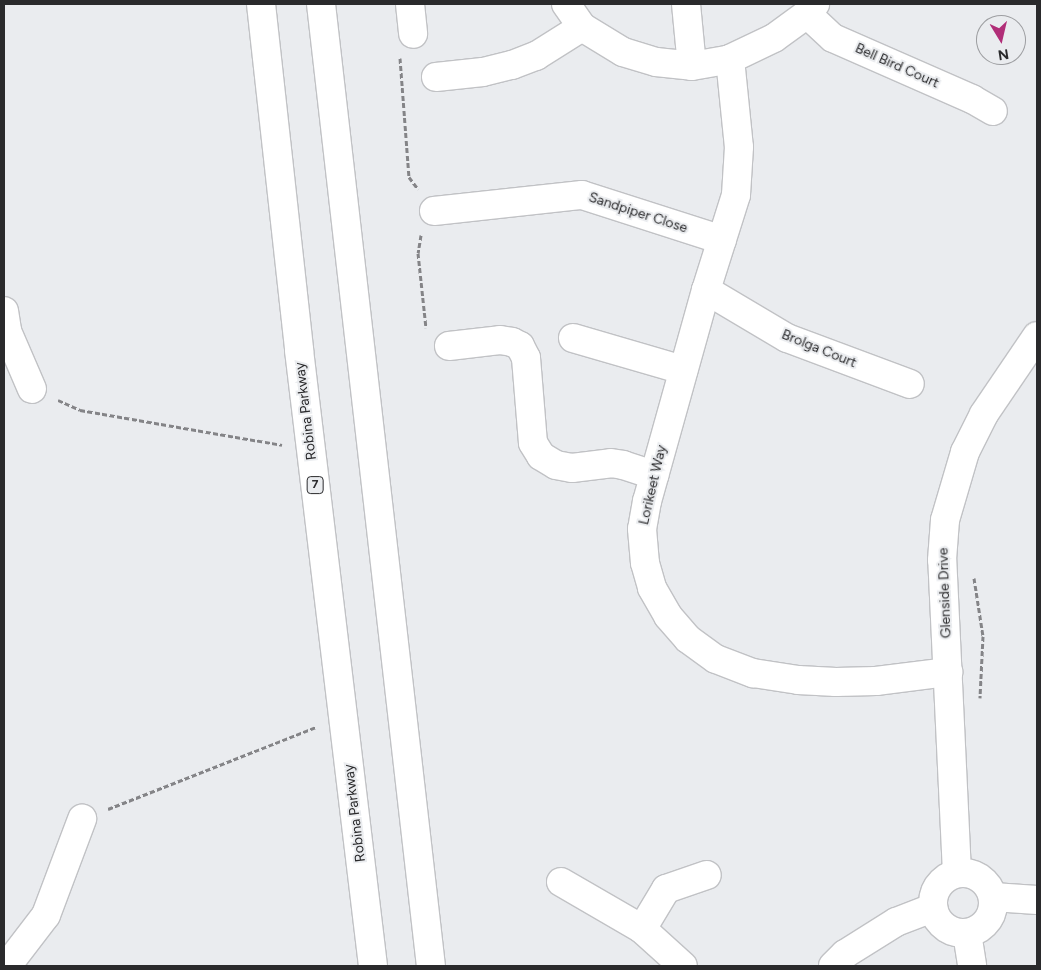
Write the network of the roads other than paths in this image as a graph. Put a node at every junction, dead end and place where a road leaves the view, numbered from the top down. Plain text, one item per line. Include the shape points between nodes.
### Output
1 (261, 4) edge
2 (321, 4) edge
3 (410, 4) edge
4 (566, 4) edge
5 (686, 4) edge
6 (811, 9) edge
7 (582, 27) junction
8 (413, 34) dead end
9 (730, 59) junction
10 (692, 66) junction
11 (436, 77) dead end
12 (993, 111) dead end
13 (434, 211) dead end
14 (722, 240) junction
15 (706, 290) junction
16 (4, 311) edge
17 (1037, 336) edge
18 (573, 338) dead end
19 (449, 346) dead end
20 (683, 370) junction
21 (910, 384) dead end
22 (32, 389) road end
23 (654, 475) junction
24 (948, 672) junction
25 (82, 819) road end
26 (957, 873) junction
27 (708, 875) dead end
28 (561, 882) dead end
29 (993, 897) junction
30 (1037, 900) edge
31 (933, 908) junction
32 (642, 929) junction
33 (967, 933) junction
34 (7, 966) edge
35 (373, 966) edge
36 (431, 966) edge
37 (683, 966) edge
38 (833, 966) edge
39 (972, 966) edge

1 - 35 main road, Robina Parkway / 7
2 - 36 main road
3 - 8 main road
4 - 7 main road
5 - 10 main road
6 - 9 main road via 774,38
6 - 12 main road, Bell Bird Court via 833,38
7 - 10 main road via 623,52 656,62
7 - 11 main road via 536,56 512,65
9 - 10 main road
9 - 14 main road, Lorikeet Way via 739,172 736,195
13 - 14 main road, Sandpiper Close via 582,195
14 - 15 main road, Lorikeet Way
15 - 20 main road, Lorikeet Way
15 - 21 main road, Brolga Court via 787,338
16 - 22 main road via 7,331
17 - 24 main road, Glenside Drive via 984,414 965,452 953,489 942,560
18 - 20 main road
19 - 23 main road via 500,340 520,346 526,358 533,442 541,456 556,465 572,468 612,463
20 - 23 main road, Lorikeet Way
23 - 24 main road, Lorikeet Way via 642,529 645,563 652,588 668,616 688,639 716,658 753,673 798,680 876,680
24 - 26 main road, Glenside Drive
25 - 34 main road via 46,915
26 - 29 main road via 980,878
26 - 31 main road via 937,886
27 - 32 main road via 666,889
28 - 32 main road
29 - 30 main road
29 - 33 main road via 987,920
31 - 33 main road via 945,928
31 - 38 main road via 896,922 845,954
32 - 37 main road
33 - 39 main road

